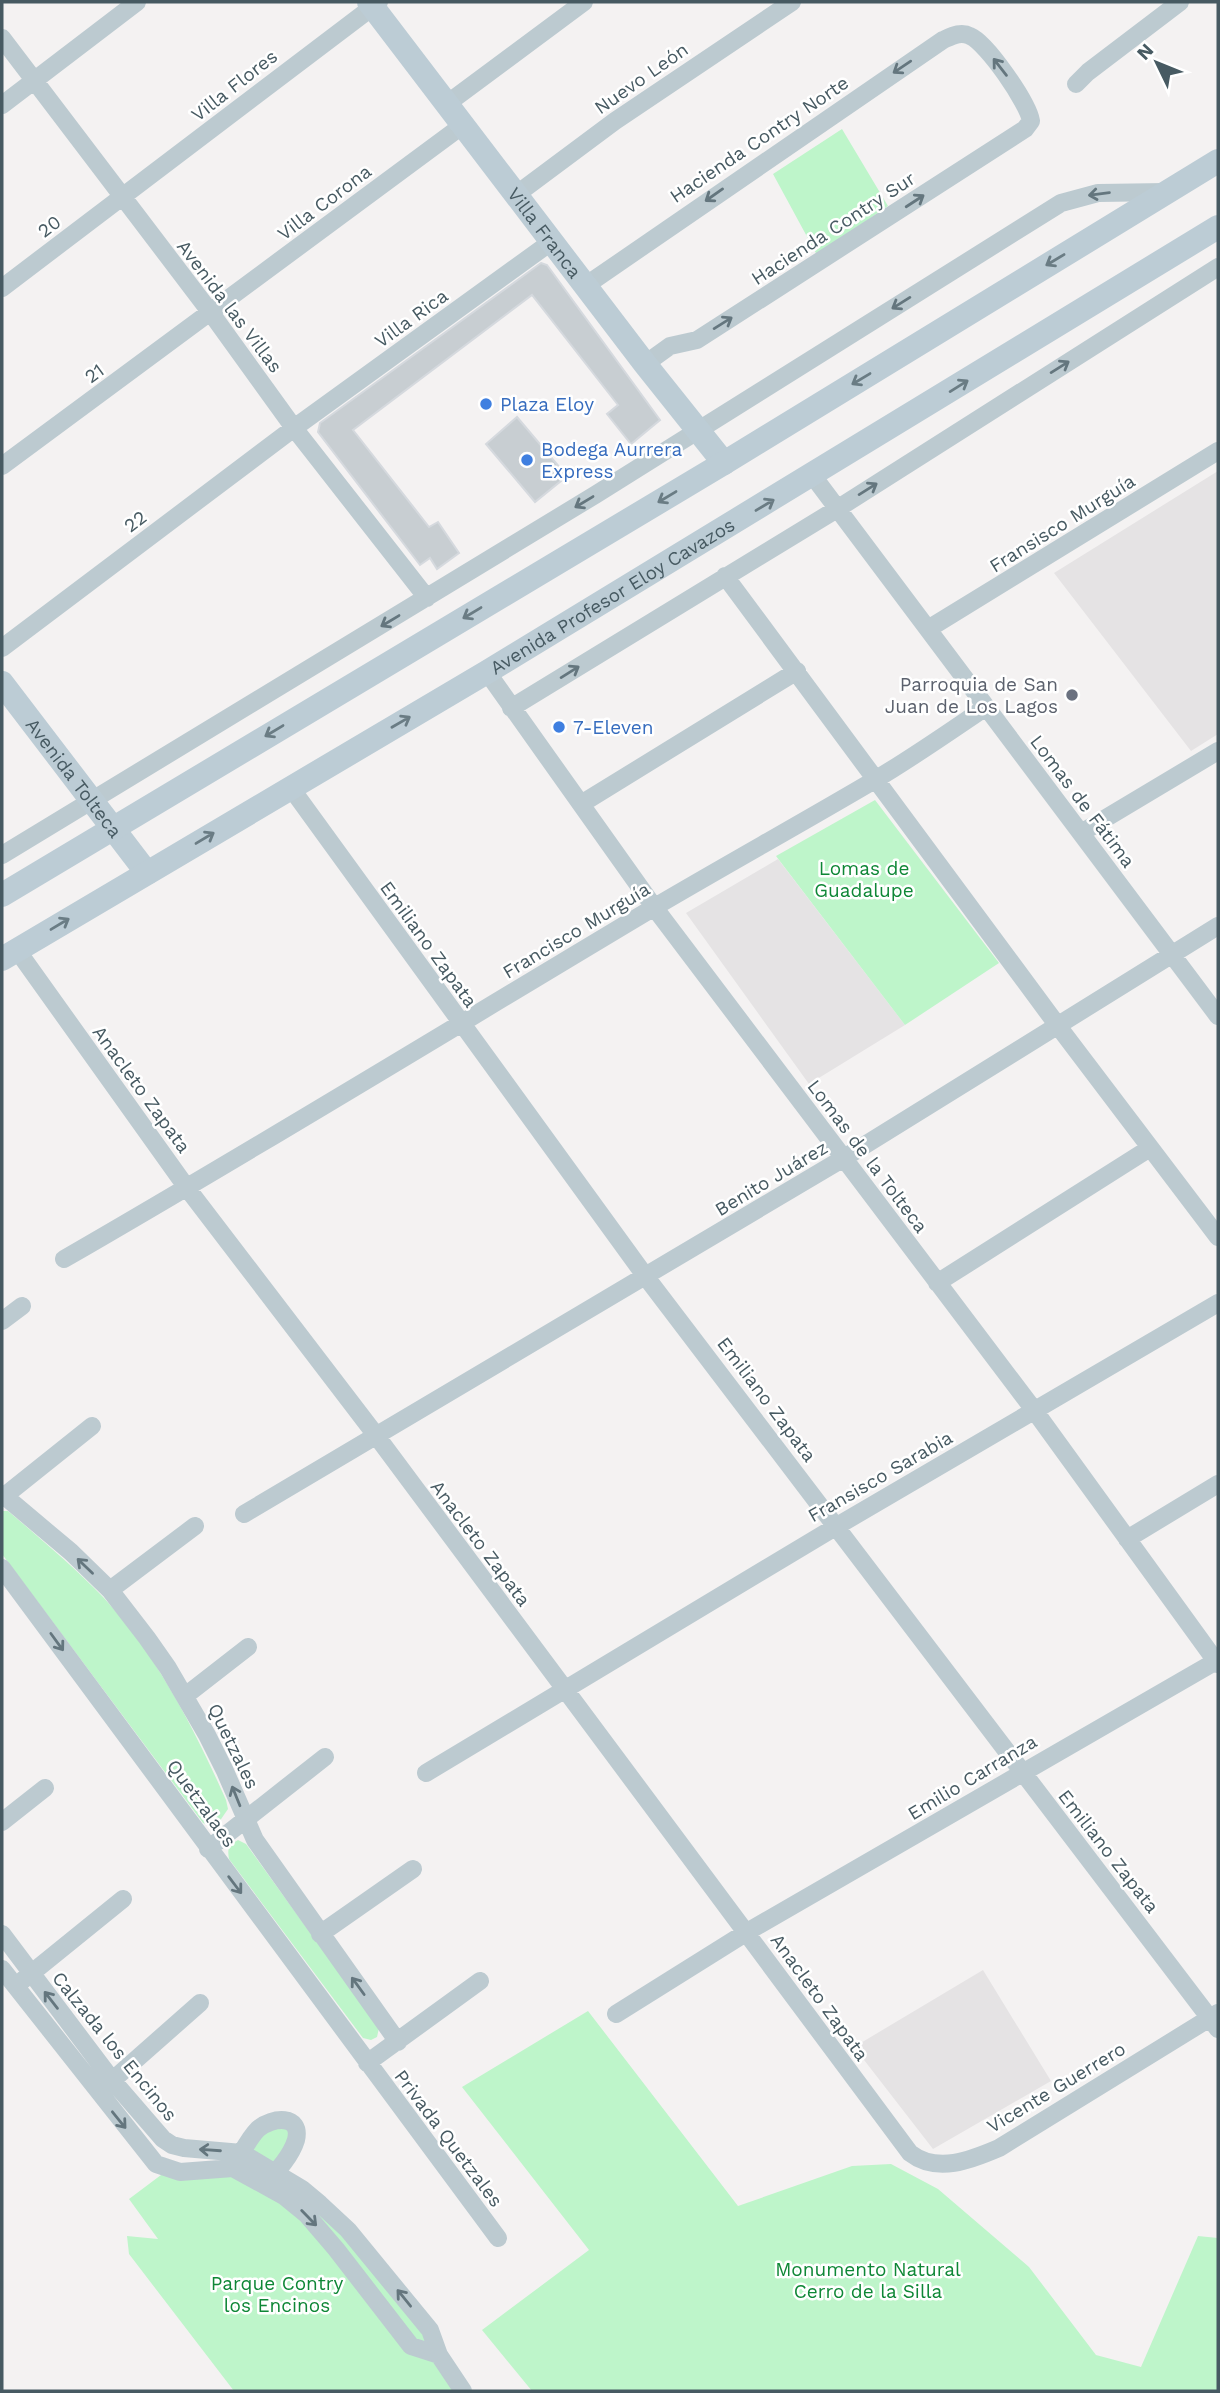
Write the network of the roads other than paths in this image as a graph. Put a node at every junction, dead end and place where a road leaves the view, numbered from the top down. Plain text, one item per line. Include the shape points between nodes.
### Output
1 (137, 2) edge
2 (584, 2) edge
3 (792, 2) edge
4 (1180, 2) edge
5 (373, 3) edge
6 (961, 34) joint
7 (2, 38) edge
8 (34, 80) junction
9 (1076, 84) dead end
10 (448, 103) junction
11 (2, 105) edge
12 (463, 125) junction
13 (1218, 161) edge
14 (1167, 192) junction
15 (517, 194) junction
16 (122, 198) junction
17 (1218, 227) edge
18 (551, 242) junction
19 (1218, 267) edge
20 (585, 286) junction
21 (2, 288) edge
22 (211, 313) junction
23 (645, 364) junction
24 (294, 428) junction
25 (698, 431) junction
26 (1218, 452) edge
27 (724, 463) junction
28 (2, 466) edge
29 (813, 476) junction
30 (837, 509) junction
31 (725, 576) junction
32 (427, 598) junction
33 (928, 629) junction
34 (2, 648) edge
35 (797, 671) junction
36 (487, 672) junction
37 (2, 682) edge
38 (986, 707) junction
39 (512, 708) junction
40 (1218, 751) edge
41 (876, 779) junction
42 (291, 788) junction
43 (92, 801) junction
44 (581, 804) junction
45 (111, 829) junction
46 (1082, 833) junction
47 (2, 856) edge
48 (147, 873) junction
49 (2, 895) edge
50 (654, 907) junction
51 (1218, 926) edge
52 (1170, 953) junction
53 (9, 954) edge
54 (1218, 1016) edge
55 (461, 1025) junction
56 (1058, 1026) junction
57 (1150, 1148) junction
58 (844, 1158) junction
59 (187, 1188) junction
60 (1218, 1237) edge
61 (64, 1259) dead end
62 (646, 1277) junction
63 (937, 1283) junction
64 (1218, 1303) edge
65 (22, 1306) dead end
66 (2, 1321) edge
67 (1034, 1410) junction
68 (92, 1426) dead end
69 (375, 1434) junction
70 (1218, 1484) edge
71 (3, 1496) edge
72 (244, 1514) dead end
73 (195, 1525) dead end
74 (837, 1526) junction
75 (1127, 1539) junction
76 (2, 1567) edge
77 (110, 1590) junction
78 (248, 1647) dead end
79 (1217, 1662) edge
80 (564, 1688) junction
81 (185, 1696) junction
82 (325, 1757) dead end
83 (1021, 1772) junction
84 (426, 1773) dead end
85 (45, 1788) dead end
86 (246, 1821) junction
87 (2, 1822) edge
88 (208, 1849) junction
89 (413, 1869) dead end
90 (123, 1899) dead end
91 (747, 1932) junction
92 (2, 1934) edge
93 (320, 1934) junction
94 (2, 1969) edge
95 (31, 1974) junction
96 (480, 1981) dead end
97 (14, 1986) junction
98 (200, 2003) dead end
99 (617, 2014) dead end
100 (1216, 2020) edge
101 (398, 2042) junction
102 (367, 2063) junction
103 (112, 2080) junction
104 (98, 2093) junction
105 (915, 2157) joint
106 (237, 2161) junction
107 (270, 2178) junction
108 (498, 2238) dead end
109 (439, 2355) junction
110 (463, 2391) edge

1 - 8 street
2 - 10 street
3 - 15 street, Nuevo León via 615,121
4 - 9 street
5 - 10 main road, Villa Franca
5 - 16 street, Villa Flores
6 -> 20 street, Hacienda Contry Norte via 943,40 853,100
23 -> 6 street, Hacienda Contry Sur via 670,346 697,340 1025,129 1031,121 1029,111 1003,70 980,43
7 - 8 street, Avenida las Villas
8 - 11 street
8 - 16 street, Avenida las Villas
10 - 12 main road, Villa Franca
12 - 15 main road, Villa Franca
12 - 22 street, Villa Corona
13 - 14 main road
14 -> 25 street via 1098,193 1061,203
14 -> 27 main road
15 - 18 main road, Villa Franca
16 - 21 street, 20
16 - 22 street, Avenida las Villas
29 -> 17 main road, Avenida Profesor Eloy Cavazos
18 - 20 main road, Villa Franca
18 - 24 street, Villa Rica
30 -> 19 street
20 - 23 main road, Villa Franca
22 - 24 street, Avenida las Villas
22 - 28 street, 21
23 - 25 main road, Villa Franca
24 - 32 street, Avenida las Villas
24 - 34 street, 22
25 - 27 main road, Villa Franca
25 -> 32 street
26 - 33 street, Fransisco Murguía
27 -> 45 main road
29 - 30 street, Lomas de Fátima
36 -> 29 main road, Avenida Profesor Eloy Cavazos
30 - 31 street
30 - 33 street, Lomas de Fátima
31 - 35 street
39 -> 31 street
32 -> 43 street
33 - 38 street, Lomas de Fátima
35 - 41 street
35 - 44 street
36 - 39 street, Lomas de la Tolteca
42 -> 36 main road, Avenida Profesor Eloy Cavazos
37 - 43 main road, Avenida Tolteca
38 - 41 street, Francisco Murguía
38 - 46 street, Lomas de Fátima
39 - 44 street, Lomas de la Tolteca
40 - 46 street
41 - 50 street, Francisco Murguía
41 - 56 street
48 -> 42 main road, Avenida Profesor Eloy Cavazos
42 - 55 street, Emiliano Zapata
43 - 45 main road, Avenida Tolteca
43 - 47 street
44 - 50 street, Lomas de la Tolteca
45 - 48 main road, Avenida Tolteca
45 - 49 main road
46 - 52 street, Lomas de Fátima
53 -> 48 main road, Avenida Profesor Eloy Cavazos
50 - 55 street, Francisco Murguía
50 - 58 street, Lomas de la Tolteca
51 - 52 street, Benito Juárez
52 - 54 street, Lomas de Fátima
52 - 56 street, Benito Juárez
53 - 59 street, Anacleto Zapata
55 - 59 street, Francisco Murguía
55 - 62 street, Emiliano Zapata
56 - 57 street
56 - 58 street, Benito Juárez
57 - 60 street
57 - 63 street
58 - 62 street, Benito Juárez
58 - 63 street, Lomas de la Tolteca
59 - 61 street, Francisco Murguía
59 - 69 street, Anacleto Zapata
62 - 69 street, Benito Juárez
62 - 74 street, Emiliano Zapata
63 - 67 street, Lomas de la Tolteca
64 - 67 street, Fransisco Sarabia
65 - 66 street
67 - 74 street, Fransisco Sarabia
67 - 75 street, Lomas de la Tolteca
68 - 71 street
69 - 72 street, Benito Juárez
69 - 80 street, Anacleto Zapata
70 - 75 street
77 -> 71 street, Quetzales
73 - 77 street
74 - 80 street, Fransisco Sarabia
74 - 83 street, Emiliano Zapata
75 - 79 street, Lomas de la Tolteca
76 -> 88 street, Quetzalaes
77 - 81 street, Quetzales
78 - 81 street
79 - 83 street, Emilio Carranza
80 - 84 street, Fransisco Sarabia
80 - 91 street, Anacleto Zapata
86 -> 81 street, Quetzales
82 - 86 street
83 - 91 street, Emilio Carranza
83 - 100 street, Emiliano Zapata
85 - 87 street
86 - 88 street
86 - 93 street, Quetzales
88 -> 102 street, Quetzalaes
89 - 93 street
90 - 95 street
91 - 99 street, Emilio Carranza
91 - 105 street, Anacleto Zapata
92 - 95 street, Calzada los Encinos
101 -> 93 street, Quetzales
94 - 97 street
95 - 97 street
103 -> 95 street, Calzada los Encinos
96 - 101 street
97 - 104 street
98 - 103 street
100 - 105 street, Vicente Guerrero via 999,2148 948,2164
101 - 102 street
102 - 108 street, Privada Quetzales
103 - 104 street
106 -> 103 street, Calzada los Encinos via 172,2145
104 -> 106 street via 156,2164 180,2172
106 - 107 street, Calzada los Encinos
106 - 107 street via 250,2139 268,2123 289,2120 296,2126 295,2144
107 -> 109 street, Calzada los Encinos via 343,2258 411,2346
109 -> 107 street, Calzada los Encinos via 430,2330 348,2230 302,2189
109 - 110 street

